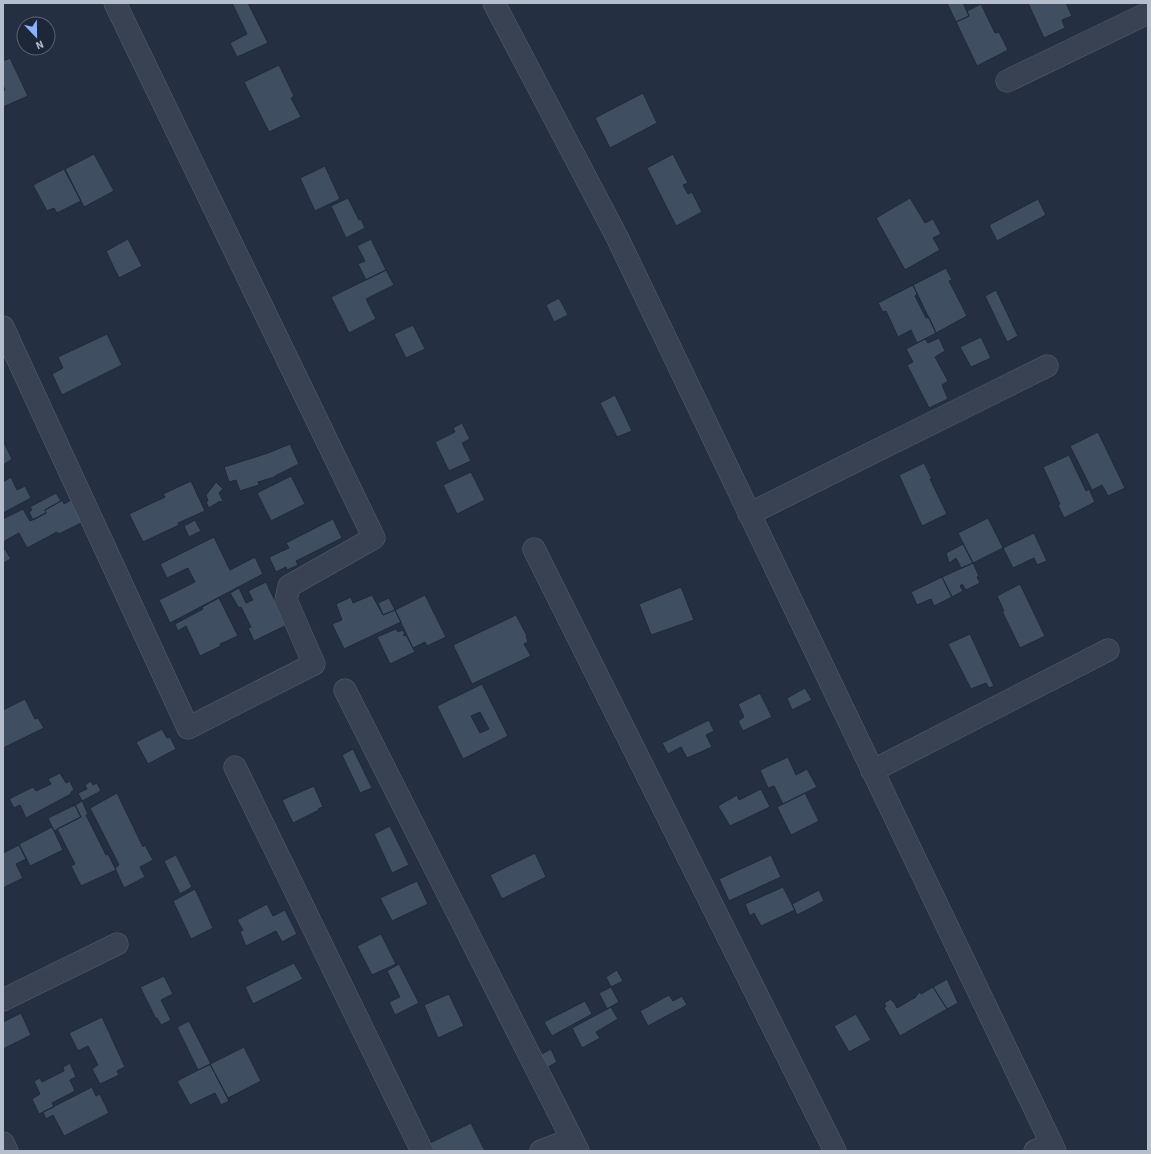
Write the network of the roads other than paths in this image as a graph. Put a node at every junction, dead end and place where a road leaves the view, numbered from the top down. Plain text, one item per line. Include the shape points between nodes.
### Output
1 (115, 3) edge
2 (494, 3) edge
3 (1148, 13) edge
4 (1007, 81) dead end
5 (3, 327) edge
6 (1047, 366) dead end
7 (750, 514) junction
8 (534, 549) dead end
9 (1108, 650) dead end
10 (345, 690) dead end
11 (235, 767) dead end
12 (872, 771) junction
13 (116, 944) dead end
14 (3, 1000) edge
15 (3, 1143) edge
16 (575, 1145) edge
17 (1047, 1149) edge
18 (7, 1151) edge
19 (422, 1151) edge
20 (541, 1151) edge
21 (835, 1151) edge

1 - 5 street via 374,538 289,586 286,600 314,664 188,728
2 - 7 street via 617,237
3 - 4 street
6 - 7 street
7 - 12 street
8 - 21 street
9 - 12 street
10 - 16 street
11 - 19 street
12 - 17 street
13 - 14 street
15 - 18 street
16 - 20 street

